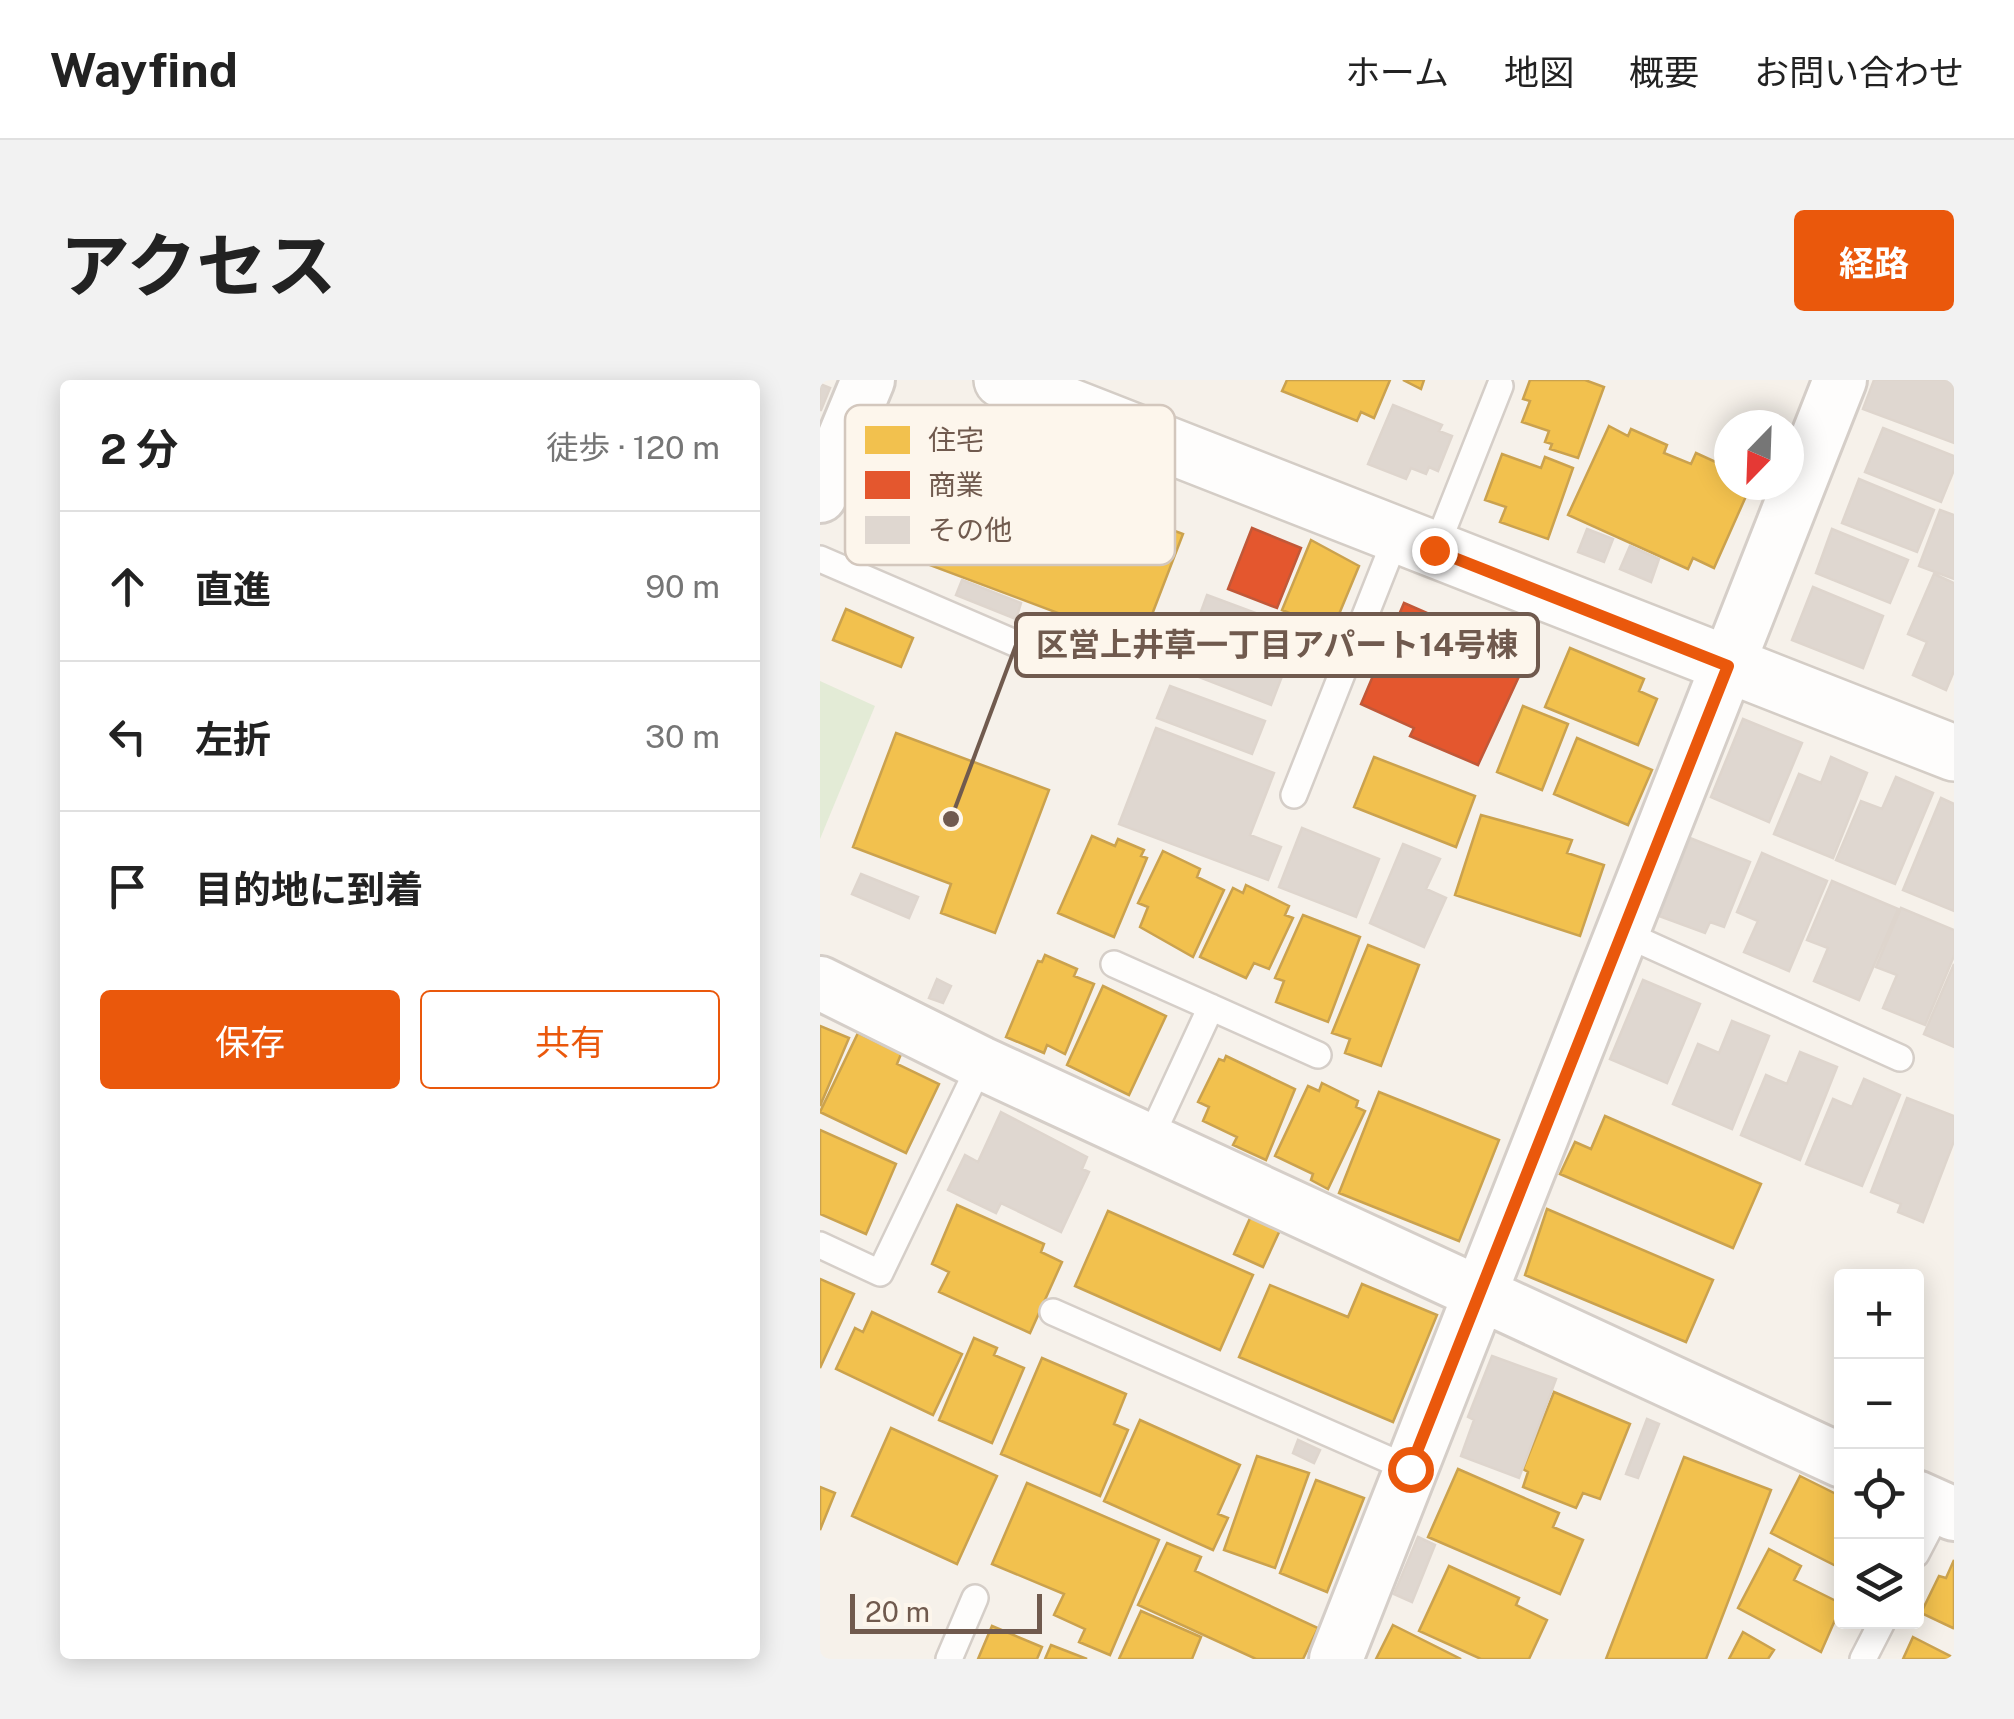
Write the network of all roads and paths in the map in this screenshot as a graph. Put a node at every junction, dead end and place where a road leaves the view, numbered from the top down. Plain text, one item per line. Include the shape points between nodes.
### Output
1 (868, 380) edge
2 (1002, 380) edge
3 (1840, 380) edge
4 (1500, 386) dead end
5 (858, 405) edge
6 (1065, 405) edge
7 (845, 436) edge
8 (1175, 448) edge
9 (820, 496) edge
10 (1416, 543) junction
11 (820, 559) edge
12 (1054, 660) dead end
13 (1728, 666) junction
14 (1954, 753) edge
15 (1294, 795) dead end
16 (1623, 933) junction
17 (1114, 964) dead end
18 (820, 983) edge
19 (1211, 1007) junction
20 (1318, 1055) dead end
21 (1900, 1058) dead end
22 (981, 1064) junction
23 (1149, 1140) junction
24 (820, 1245) edge
25 (1481, 1292) junction
26 (1053, 1312) dead end
27 (1834, 1457) edge
28 (1410, 1469) junction
29 (1937, 1506) edge
30 (1923, 1539) edge
31 (975, 1598) dead end
32 (1878, 1629) edge
33 (949, 1659) edge
34 (1336, 1659) edge
35 (1863, 1659) edge

1 - 5 street
2 - 6 street
3 - 13 street
4 - 10 lane
7 - 9 street
8 - 10 street
10 - 13 street
10 - 15 lane
11 - 12 lane
13 - 14 street
13 - 16 street
16 - 21 lane
16 - 25 street
17 - 19 lane
18 - 22 street
19 - 20 lane
19 - 23 lane
22 - 23 street
22 - 24 lane via 880,1273
23 - 25 street
25 - 27 street
25 - 28 street
26 - 28 lane
28 - 34 street
29 - 30 lane
31 - 33 lane
32 - 35 lane

